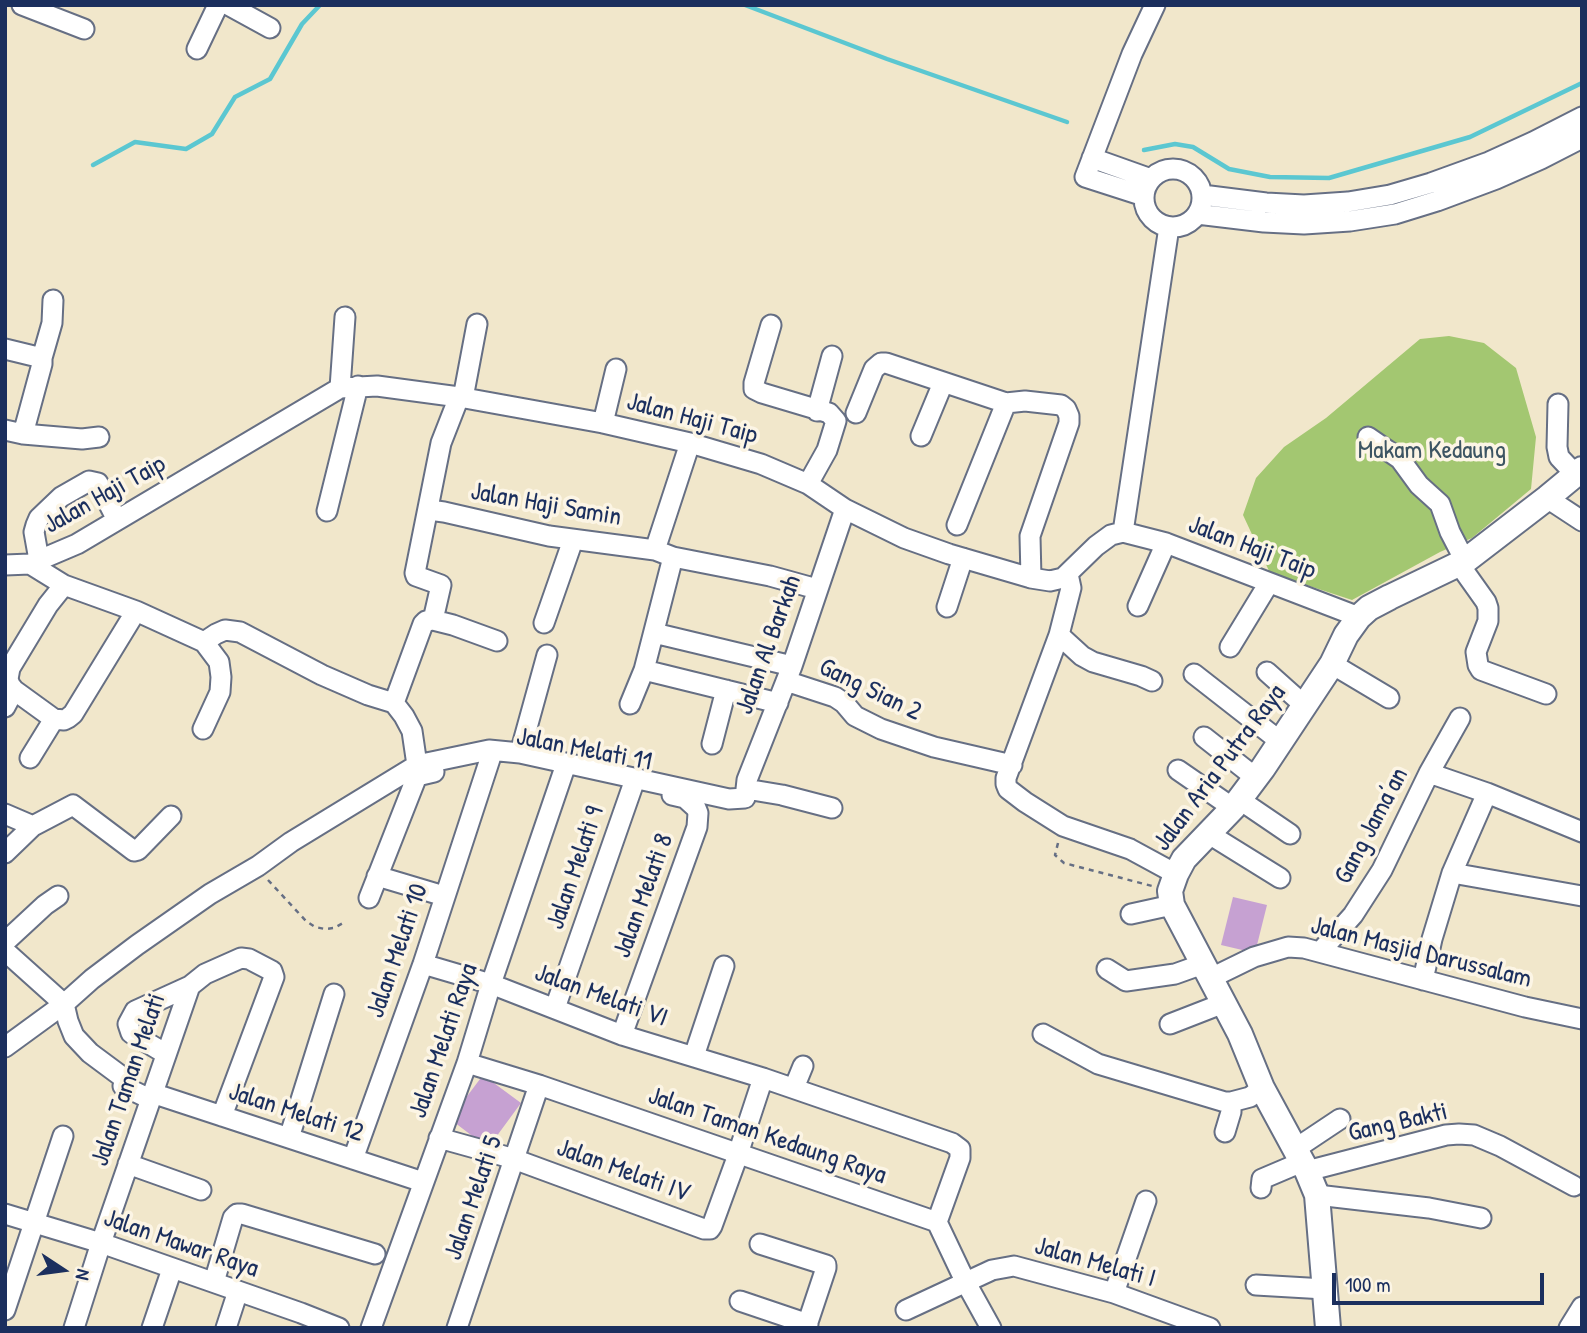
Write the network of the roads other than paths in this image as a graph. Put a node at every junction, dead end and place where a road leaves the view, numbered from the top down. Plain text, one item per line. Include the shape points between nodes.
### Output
1 (22, 5) edge
2 (218, 5) edge
3 (228, 5) edge
4 (1155, 5) edge
5 (270, 27) dead end
6 (84, 29) dead end
7 (197, 49) dead end
8 (1582, 117) edge
9 (1582, 138) edge
10 (1493, 170) junction
11 (1148, 188) junction
12 (1199, 205) junction
13 (1169, 227) junction
14 (53, 300) dead end
15 (345, 317) dead end
16 (477, 324) dead end
17 (771, 325) dead end
18 (5, 349) edge
19 (832, 356) dead end
20 (42, 358) junction
21 (615, 369) dead end
22 (943, 383) junction
23 (349, 387) junction
24 (461, 397) junction
25 (1006, 403) junction
26 (1558, 404) dead end
27 (817, 411) junction
28 (856, 413) dead end
29 (603, 423) junction
30 (14, 432) edge
31 (99, 436) dead end
32 (921, 436) dead end
33 (1368, 437) dead end
34 (690, 443) junction
35 (1579, 471) edge
36 (808, 484) junction
37 (1547, 498) junction
38 (845, 509) junction
39 (429, 510) junction
40 (327, 511) dead end
41 (117, 520) junction
42 (1582, 521) edge
43 (957, 525) dead end
44 (1123, 532) junction
45 (573, 540) junction
46 (1166, 543) junction
47 (664, 554) junction
48 (963, 558) junction
49 (34, 562) junction
50 (1462, 563) junction
51 (5, 565) edge
52 (1068, 574) junction
53 (1031, 578) junction
54 (1269, 583) junction
55 (64, 585) junction
56 (817, 589) junction
57 (1138, 606) dead end
58 (947, 607) dead end
59 (136, 611) junction
60 (1359, 617) junction
61 (433, 620) junction
62 (544, 623) dead end
63 (654, 633) junction
64 (1059, 635) junction
65 (497, 641) dead end
66 (204, 642) junction
67 (1230, 647) dead end
68 (547, 655) dead end
69 (1332, 664) junction
70 (644, 670) junction
71 (1267, 672) dead end
72 (789, 673) junction
73 (1194, 674) dead end
74 (1152, 681) dead end
75 (726, 690) junction
76 (1546, 694) dead end
77 (1389, 698) dead end
78 (10, 699) edge
79 (394, 703) junction
80 (778, 703) junction
81 (630, 704) dead end
82 (1305, 706) junction
83 (1460, 718) dead end
84 (54, 719) junction
85 (202, 729) dead end
86 (1204, 737) dead end
87 (1281, 742) junction
88 (712, 744) dead end
89 (520, 753) junction
90 (30, 758) dead end
91 (490, 759) junction
92 (417, 765) junction
93 (1012, 765) junction
94 (564, 769) junction
95 (1178, 770) dead end
96 (1429, 772) junction
97 (1256, 778) junction
98 (633, 785) junction
99 (745, 793) junction
100 (1487, 793) junction
101 (1237, 804) junction
102 (832, 808) dead end
103 (698, 813) joint
104 (5, 814) edge
105 (171, 816) dead end
106 (33, 826) junction
107 (1582, 832) edge
108 (1209, 834) junction
109 (1290, 834) dead end
110 (5, 853) edge
111 (1452, 873) junction
112 (377, 876) junction
113 (1280, 878) dead end
114 (1173, 890) junction
115 (58, 896) dead end
116 (444, 896) junction
117 (1582, 896) edge
118 (369, 898) dead end
119 (1131, 914) dead end
120 (5, 942) edge
121 (5, 951) edge
122 (1320, 952) junction
123 (423, 964) junction
124 (724, 966) dead end
125 (1107, 969) dead end
126 (1207, 971) junction
127 (1423, 980) junction
128 (491, 984) junction
129 (190, 986) junction
130 (334, 994) dead end
131 (1224, 1003) junction
132 (64, 1004) junction
133 (555, 1008) junction
134 (1582, 1019) edge
135 (1170, 1024) dead end
136 (1043, 1034) dead end
137 (622, 1035) junction
138 (5, 1047) edge
139 (166, 1054) junction
140 (694, 1056) junction
141 (467, 1063) junction
142 (803, 1066) dead end
143 (763, 1077) junction
144 (539, 1085) junction
145 (794, 1088) junction
146 (1262, 1088) junction
147 (151, 1096) junction
148 (1231, 1102) junction
149 (222, 1116) junction
150 (1340, 1119) dead end
151 (1224, 1132) dead end
152 (63, 1136) dead end
153 (289, 1138) junction
154 (439, 1138) junction
155 (738, 1153) junction
156 (353, 1159) junction
157 (515, 1160) junction
158 (1302, 1160) junction
159 (128, 1164) junction
160 (424, 1182) junction
161 (1574, 1186) dead end
162 (1261, 1188) dead end
163 (201, 1190) dead end
164 (1146, 1201) dead end
165 (1317, 1201) junction
166 (1395, 1213) dead end
167 (5, 1214) edge
168 (1481, 1218) dead end
169 (34, 1222) junction
170 (937, 1222) junction
171 (101, 1243) junction
172 (760, 1244) dead end
173 (375, 1254) dead end
174 (172, 1269) junction
175 (965, 1281) junction
176 (214, 1282) junction
177 (1256, 1285) dead end
178 (1325, 1289) junction
179 (238, 1291) junction
180 (1114, 1293) junction
181 (740, 1301) dead end
182 (1582, 1307) edge
183 (5, 1310) edge
184 (905, 1310) dead end
185 (299, 1320) edge
186 (807, 1326) edge
187 (74, 1328) edge
188 (152, 1328) edge
189 (226, 1328) edge
190 (339, 1328) edge
191 (371, 1328) edge
192 (457, 1328) edge
193 (991, 1328) edge
194 (1210, 1328) edge
195 (1328, 1328) edge
196 (1569, 1328) edge

1 - 6 street
2 - 7 street
3 - 5 street
4 - 11 street via 1089,167
8 - 10 street via 1533,142
9 - 10 street via 1541,159
10 - 12 street via 1348,202
11 - 12 street via 1158,173 1177,169 1199,186
11 - 13 street via 1148,213
12 - 13 street via 1185,225
13 - 44 street
14 - 20 street
15 - 23 street
16 - 24 street
17 - 27 street via 754,389
18 - 20 street
19 - 27 street
20 - 30 street
21 - 29 street
22 - 25 street
22 - 28 street via 881,363 874,369
22 - 32 street
23 - 24 street, Jalan Haji Taip
23 - 40 street
23 - 41 street, Jalan Haji Taip
24 - 29 street, Jalan Haji Taip
24 - 39 street via 441,443
25 - 43 street
25 - 53 street via 1061,405 1069,416 1030,536
26 - 35 street via 1559,457
27 - 36 street via 832,415 836,424
29 - 34 street, Jalan Haji Taip
30 - 31 street via 82,439
33 - 50 street via 1400,459 1440,504
34 - 36 street, Jalan Haji Taip
34 - 47 street
35 - 37 main road, Jalan Aria Putra Raya
36 - 38 street, Jalan Haji Taip
37 - 42 street
37 - 50 main road, Jalan Aria Putra Raya
38 - 48 street, Jalan Haji Taip via 904,538
38 - 56 street, Jalan Al Barkah
39 - 45 street, Jalan Haji Samin
39 - 61 street via 415,573 441,585
41 - 49 street, Jalan Haji Taip via 78,544
41 - 49 street via 98,483 89,481 39,519
44 - 46 street, Jalan Haji Taip
44 - 52 street via 1096,546
45 - 47 street, Jalan Haji Samin
45 - 62 street
46 - 54 street, Jalan Haji Taip
46 - 57 street
47 - 56 street, Jalan Haji Samin
47 - 63 street
48 - 53 street, Jalan Haji Taip
48 - 58 street
49 - 51 street, Jalan Haji Taip
49 - 55 street
50 - 60 main road, Jalan Aria Putra Raya
50 - 76 street via 1488,608 1476,652 1481,670
52 - 53 street, Jalan Haji Taip via 1050,581
52 - 64 street via 1071,588
54 - 60 street, Jalan Haji Taip
54 - 67 street
55 - 59 street
55 - 78 street via 10,668
56 - 72 street, Jalan Al Barkah
59 - 66 street
59 - 84 street via 73,714 64,720
60 - 69 main road, Jalan Aria Putra Raya
61 - 65 street
61 - 79 street via 423,624
63 - 70 street
63 - 72 street, Gang Sian 2
64 - 74 street via 1093,662
64 - 93 street
66 - 79 street via 225,631 240,632 322,675
66 - 85 street via 219,662 221,677 220,692
68 - 89 street
69 - 77 street
69 - 82 main road, Jalan Aria Putra Raya
70 - 75 street
70 - 81 street
71 - 82 street
72 - 80 street, Jalan Al Barkah
72 - 93 street, Gang Sian 2 via 835,696 855,716 881,729
73 - 87 street
75 - 80 street
75 - 88 street
78 - 84 street
79 - 92 street via 412,731
80 - 99 street, Jalan Al Barkah
82 - 87 main road, Jalan Aria Putra Raya
83 - 96 street, Gang Jama’an
84 - 90 street
86 - 97 street
87 - 97 main road, Jalan Aria Putra Raya
89 - 92 street via 489,750
89 - 99 street via 729,799
91 - 94 street, Jalan Melati 11
91 - 112 street, Jalan Melati 11 via 417,776
91 - 116 street, Jalan Melati 10
92 - 132 street via 209,894
93 - 114 street via 1006,778 1008,789 1063,826 1130,849
94 - 98 street, Jalan Melati 11
94 - 128 street, Jalan Melati Raya
95 - 101 street
96 - 100 street
96 - 122 street, Gang Jama’an via 1382,870 1353,915
97 - 101 main road, Jalan Aria Putra Raya
98 - 103 street, Jalan Melati 11 via 685,798
98 - 133 street, Jalan Melati 9
99 - 102 street via 782,795
100 - 107 street
100 - 111 street
101 - 108 main road, Jalan Aria Putra Raya
101 - 109 street
103 - 137 street, Jalan Melati 8 via 697,827
104 - 106 street
105 - 106 street via 134,851 73,805
106 - 110 street
108 - 113 street
108 - 114 main road, Jalan Aria Putra Raya via 1184,859
111 - 117 street
111 - 127 street
112 - 116 street
112 - 118 street, Jalan Melati 11
114 - 119 street
114 - 126 main road
115 - 120 street
116 - 123 street, Jalan Melati 10
121 - 132 street
122 - 126 street, Jalan Masjid Darussalam via 1288,947
122 - 127 street, Jalan Masjid Darussalam
123 - 128 street, Jalan Melati VI
123 - 156 street, Jalan Melati 10
124 - 140 street
125 - 126 street, Jalan Masjid Darussalam via 1126,981
126 - 131 main road
127 - 134 street, Jalan Masjid Darussalam
128 - 133 street, Jalan Melati VI
128 - 141 street, Jalan Melati Raya
129 - 139 street, Jalan Taman Melati
129 - 139 street via 135,1011 128,1024 131,1033
129 - 149 street, Jalan Taman Melati via 241,958 274,974
130 - 153 street
131 - 135 street
131 - 146 main road
132 - 138 street
132 - 147 street, Jalan Melati 12 via 74,1036 90,1053 125,1079 123,1086
133 - 137 street, Jalan Melati VI
136 - 148 street via 1098,1064
137 - 140 street, Jalan Melati VI
139 - 147 street, Jalan Taman Melati
140 - 143 street, Jalan Melati VI
141 - 144 street, Jalan Taman Kedaung Raya
141 - 154 street, Jalan Melati Raya
142 - 145 street
143 - 145 street, Jalan Melati VI
143 - 155 street
144 - 155 street, Jalan Taman Kedaung Raya
144 - 157 street, Jalan Melati 5
145 - 170 street, Jalan Melati VI via 960,1149
146 - 148 street
146 - 158 main road
147 - 149 street, Jalan Melati 12
147 - 159 street, Jalan Taman Melati
148 - 151 street
149 - 153 street, Jalan Melati 12
150 - 158 street
152 - 169 street
153 - 156 street, Jalan Melati 12
154 - 157 street, Jalan Melati IV
154 - 160 street, Jalan Melati Raya
155 - 157 street, Jalan Melati IV via 709,1229
155 - 170 street, Jalan Taman Kedaung Raya
156 - 160 street, Jalan Melati 12
157 - 192 street, Jalan Melati 5
158 - 161 street, Gang Bakti via 1446,1135 1474,1135
158 - 162 street via 1262,1179
158 - 165 main road
159 - 163 street
159 - 171 street, Jalan Taman Melati
160 - 191 street, Jalan Melati Raya
164 - 180 street
165 - 166 street
165 - 168 street via 1429,1208
165 - 178 main road
167 - 169 street, Jalan Mawar Raya
169 - 171 street, Jalan Mawar Raya
169 - 183 street
170 - 175 street
171 - 174 street, Jalan Mawar Raya
171 - 187 street, Jalan Taman Melati
172 - 186 street via 826,1265
173 - 176 street via 237,1214
174 - 176 street, Jalan Mawar Raya
174 - 188 street
175 - 180 street, Jalan Melati I via 1014,1266
175 - 184 street, Jalan Melati I
175 - 193 street
176 - 179 street, Jalan Mawar Raya
177 - 178 street
178 - 195 main road
179 - 185 street, Jalan Mawar Raya
179 - 189 street
180 - 194 street, Jalan Melati I
181 - 186 street
182 - 196 street
185 - 190 street, Jalan Mawar Raya

